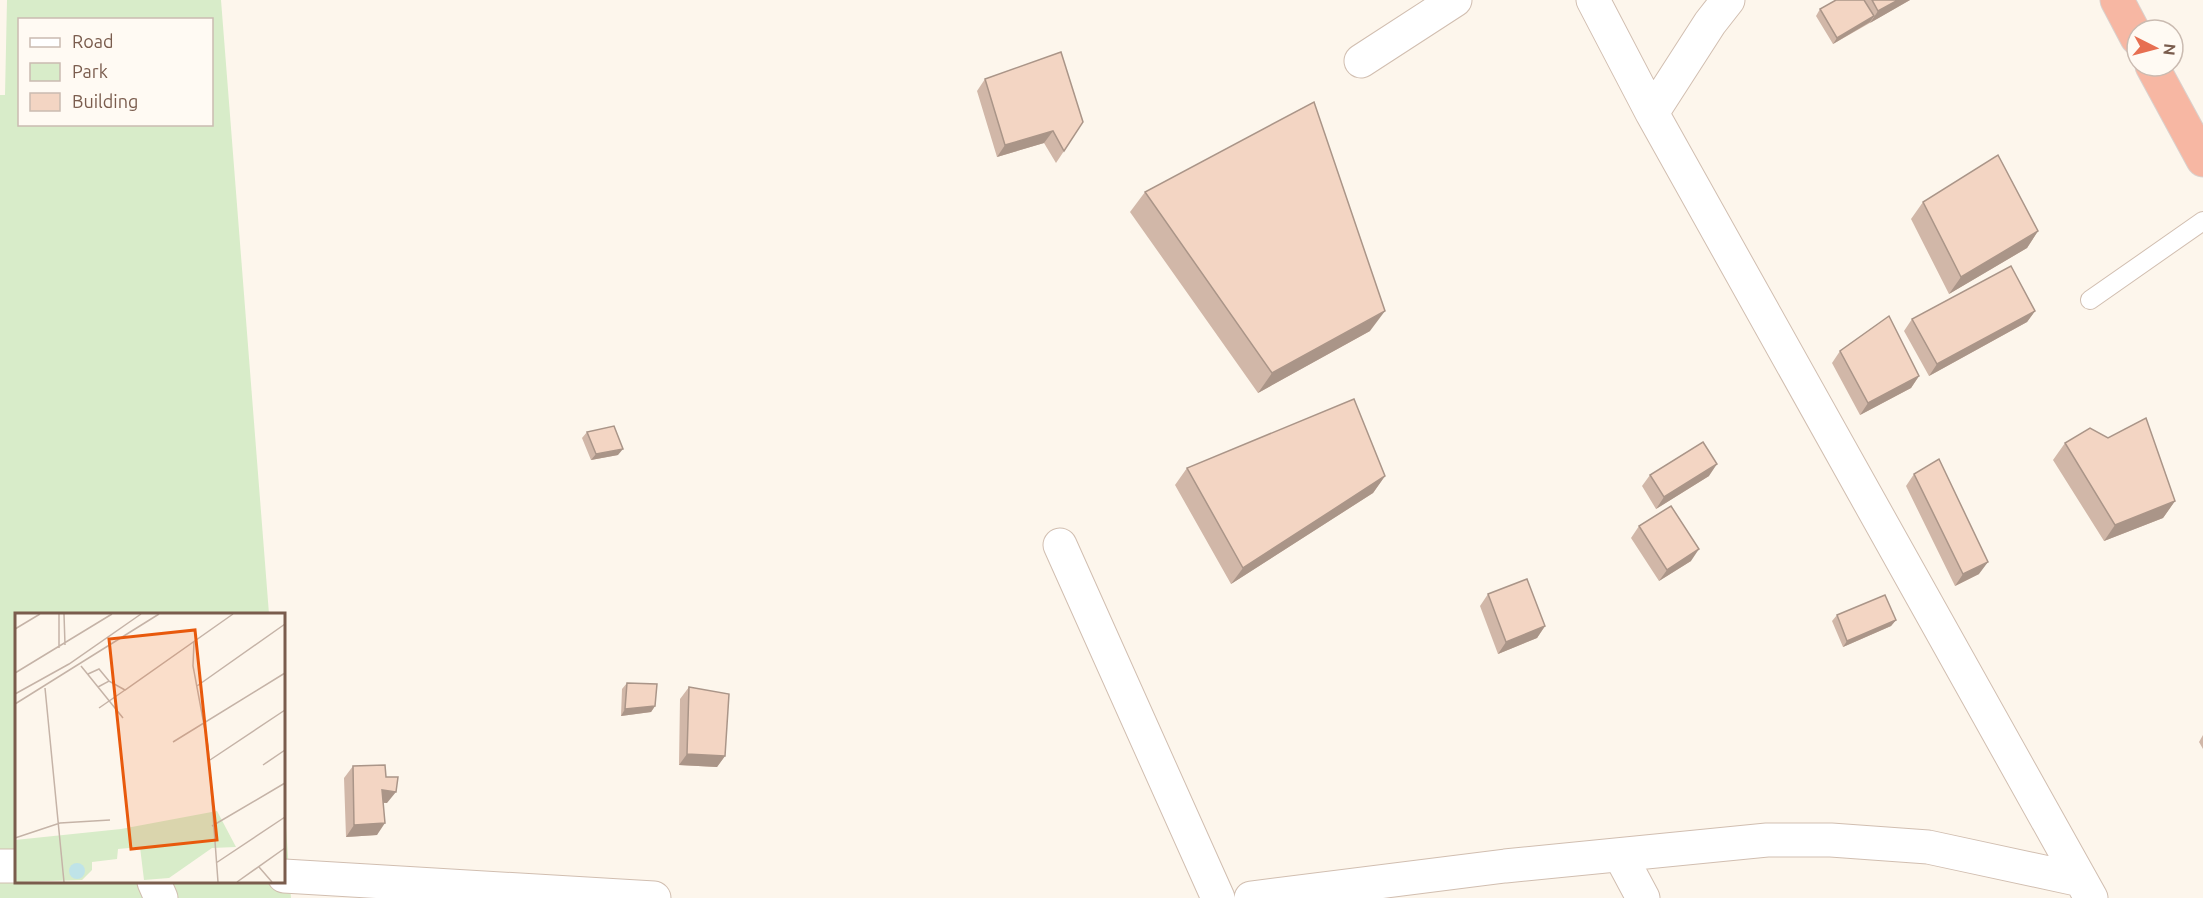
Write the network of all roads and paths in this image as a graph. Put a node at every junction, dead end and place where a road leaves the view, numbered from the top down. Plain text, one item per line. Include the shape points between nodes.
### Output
1 (1455, 0) edge
2 (1593, 0) edge
3 (1728, 0) edge
4 (2117, 0) edge
5 (2126, 18) edge
6 (1361, 61) dead end
7 (2159, 78) edge
8 (1652, 112) junction
9 (2203, 160) edge
10 (2203, 221) edge
11 (2090, 300) dead end
12 (1060, 544) dead end
13 (1620, 855) junction
14 (285, 876) edge
15 (154, 883) edge
16 (2086, 889) edge
17 (161, 898) edge
18 (654, 898) edge
19 (1218, 898) edge
20 (1251, 898) edge
21 (1643, 898) edge

1 - 6 street
2 - 8 street
3 - 8 street
4 - 5 highway
7 - 9 highway
8 - 16 street
10 - 11 lane
12 - 19 street
13 - 16 street via 1767,840 1928,847
13 - 20 street
13 - 21 street
14 - 18 street
15 - 17 street

